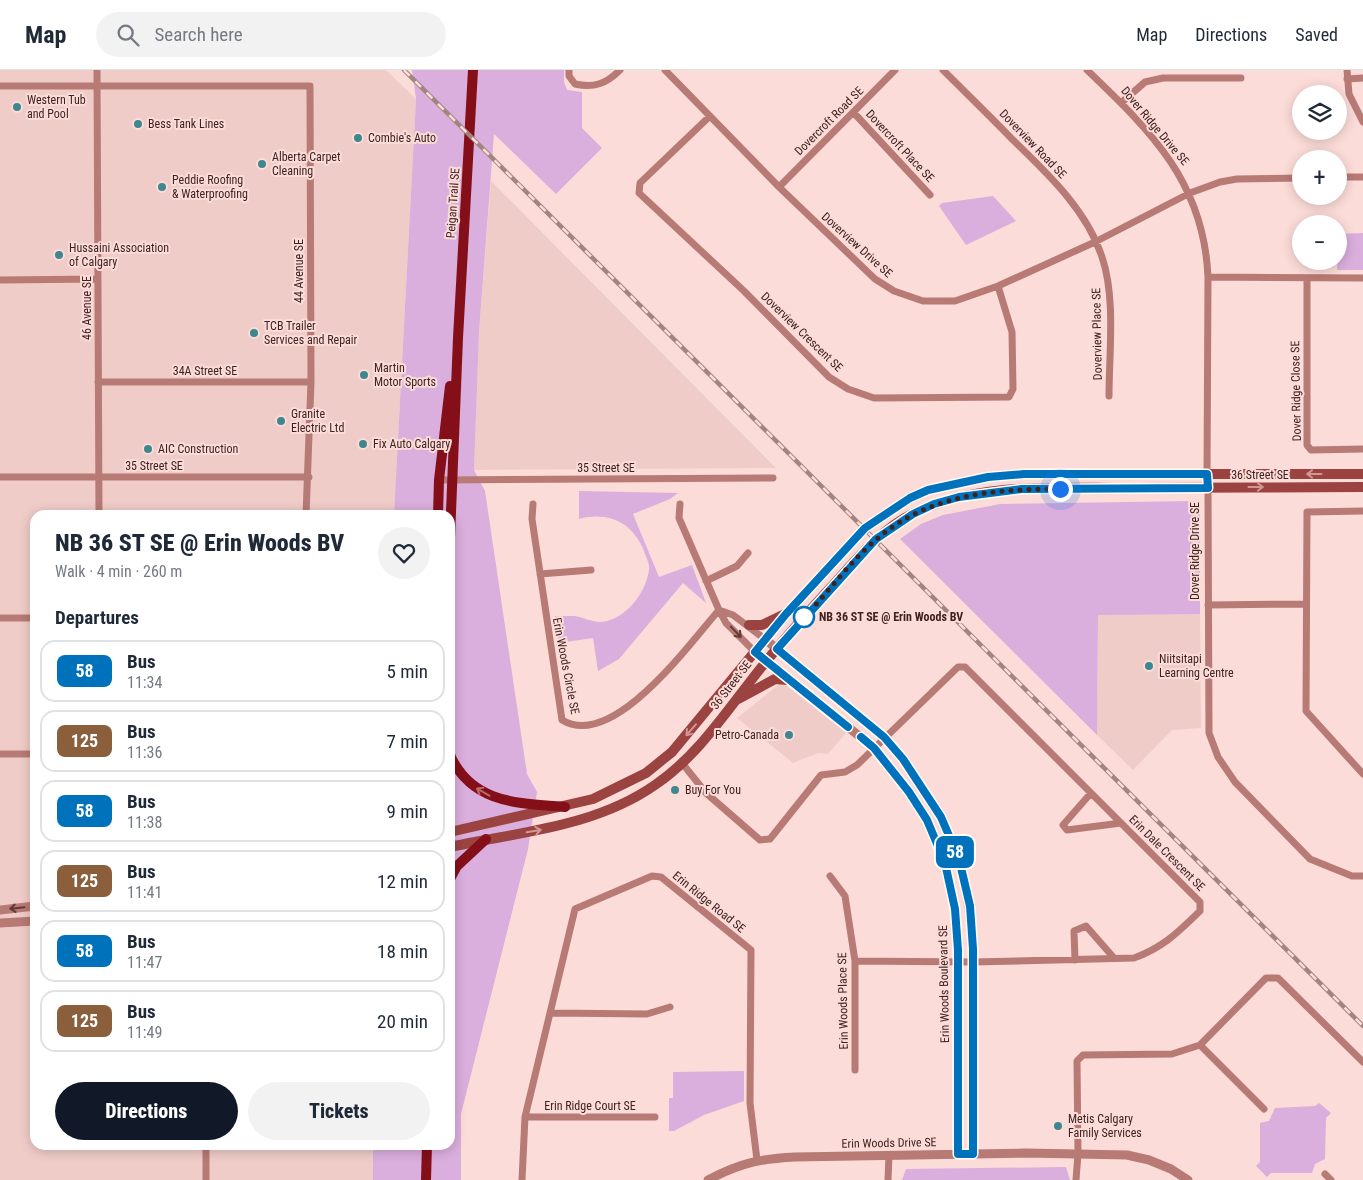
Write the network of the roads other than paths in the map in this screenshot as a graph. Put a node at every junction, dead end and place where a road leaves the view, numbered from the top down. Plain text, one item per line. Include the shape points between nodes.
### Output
1 (97, 70) edge
2 (473, 70) edge
3 (569, 70) edge
4 (620, 70) edge
5 (665, 70) edge
6 (895, 70) edge
7 (943, 70) edge
8 (1087, 70) edge
9 (1347, 70) edge
10 (1241, 78) dead end
11 (1363, 78) edge
12 (1347, 79) junction
13 (0, 86) edge
14 (97, 86) junction
15 (1121, 103) junction
16 (854, 113) junction
17 (710, 116) junction
18 (1363, 122) edge
19 (1347, 177) edge
20 (1363, 177) edge
21 (1292, 178) edge
22 (779, 187) junction
23 (1190, 193) junction
24 (930, 195) dead end
25 (1095, 242) junction
26 (1208, 277) junction
27 (1307, 278) junction
28 (1363, 278) edge
29 (98, 279) junction
30 (0, 280) edge
31 (998, 286) junction
32 (458, 338) junction
33 (98, 382) junction
34 (311, 382) junction
35 (1109, 396) dead end
36 (1363, 450) edge
37 (1207, 474) junction
38 (1363, 474) edge
39 (0, 477) edge
40 (99, 477) junction
41 (309, 477) junction
42 (773, 478) dead end
43 (440, 480) junction
44 (453, 480) junction
45 (1363, 487) edge
46 (1208, 488) junction
47 (534, 504) dead end
48 (680, 504) dead end
49 (99, 510) edge
50 (306, 510) edge
51 (438, 510) edge
52 (451, 510) edge
53 (1363, 512) edge
54 (748, 553) dead end
55 (591, 570) dead end
56 (540, 574) junction
57 (706, 581) junction
58 (1306, 604) junction
59 (1208, 605) junction
60 (719, 610) junction
61 (786, 614) junction
62 (0, 618) edge
63 (30, 618) edge
64 (749, 625) junction
65 (766, 640) junction
66 (777, 649) junction
67 (755, 652) junction
68 (766, 661) junction
69 (788, 680) junction
70 (735, 700) junction
71 (884, 737) junction
72 (874, 748) junction
73 (0, 754) edge
74 (30, 754) edge
75 (682, 763) junction
76 (455, 767) edge
77 (1363, 774) edge
78 (1091, 794) junction
79 (565, 807) junction
80 (1120, 822) junction
81 (455, 831) edge
82 (486, 839) junction
83 (455, 846) edge
84 (455, 870) edge
85 (830, 876) dead end
86 (1363, 876) edge
87 (30, 907) edge
88 (0, 910) edge
89 (30, 921) edge
90 (0, 923) edge
91 (1114, 958) junction
92 (1074, 960) junction
93 (856, 961) junction
94 (959, 962) junction
95 (973, 962) junction
96 (670, 1007) dead end
97 (551, 1013) junction
98 (1200, 1045) junction
99 (1363, 1062) edge
100 (855, 1070) dead end
101 (1264, 1109) dead end
102 (655, 1117) dead end
103 (525, 1118) junction
104 (206, 1150) edge
105 (426, 1150) edge
106 (958, 1154) junction
107 (973, 1154) junction
108 (1078, 1154) junction
109 (889, 1156) junction
110 (757, 1160) junction
111 (1325, 1174) dead end
112 (206, 1180) edge
113 (426, 1180) edge
114 (522, 1180) edge
115 (708, 1180) edge
116 (888, 1180) edge
117 (1076, 1180) edge
118 (1188, 1180) edge
119 (1331, 1180) edge

1 - 14 street, 46 Avenue SE
2 - 32 main road, Peigan Trail SE
3 - 4 street via 575,84 586,86 601,85
5 - 17 street, Doverview Drive SE
6 - 16 street, Dovercroft Road SE
7 - 25 street, Doverview Road SE via 1053,179 1074,205
8 - 15 street, Dover Ridge Drive SE
9 - 12 street
10 - 15 street via 1163,78 1145,82
11 - 12 street
12 - 18 street via 1349,94
13 - 14 street
14 - 29 street, 46 Avenue SE
14 - 34 street, 44 Avenue SE via 310,86
15 - 23 street, Dover Ridge Drive SE via 1173,164
16 - 22 street, Dovercroft Road SE
16 - 24 street, Dovercroft Place SE
17 - 22 street, Doverview Drive SE
17 - 31 street, Doverview Crescent SE via 640,183 639,193 744,290 829,377 842,385 874,398 1009,397 1013,389 1012,332
19 - 20 street
21 - 23 street, Doverview Drive SE via 1237,179
22 - 31 street, Doverview Drive SE via 875,279 894,291 923,301 954,301
23 - 25 street, Doverview Drive SE
23 - 26 street, Dover Ridge Drive SE via 1207,252
25 - 31 street, Doverview Drive SE
25 - 35 street, Doverview Place SE via 1102,256 1109,290
26 - 27 street
26 - 37 street, Dover Ridge Drive SE
27 - 28 street
27 - 36 street, Dover Ridge Close SE via 1307,445 1311,450
29 - 30 street
29 - 33 street, 46 Avenue SE
32 - 43 main road, Peigan Trail SE
32 - 44 main road, Peigan Trail SE
33 - 34 street, 34A Street SE
33 - 40 street, 46 Avenue SE
34 - 41 street, 44 Avenue SE
38 -> 37 main road, 36 Street SE
37 - 46 street, Dover Ridge Drive SE
37 - 61 main road, 36 Street SE via 1015,475 988,477 928,490 865,528
39 - 40 street, 35 Street SE
40 - 41 street, 35 Street SE
40 - 49 street, 46 Avenue SE
41 - 50 street, 44 Avenue SE
42 - 44 street, 35 Street SE
43 - 44 street, 35 Street SE
43 - 51 main road, Peigan Trail SE
44 - 52 main road, Peigan Trail SE
46 -> 45 main road, 36 Street SE
46 - 59 street, Dover Ridge Drive SE
46 - 66 main road, 36 Street SE via 1022,489 959,497 934,504 876,539
47 - 56 street, Erin Woods Circle SE via 532,519
48 - 57 street via 678,518
53 - 58 street via 1307,512
54 - 57 street via 737,566
55 - 56 street
56 - 60 street, Erin Woods Circle SE via 562,720 573,726 595,723 634,703 657,683
57 - 60 street
58 - 59 street
58 - 77 street via 1306,711
59 - 86 street, Dover Ridge Drive SE via 1209,733 1218,756 1235,782 1310,859 1352,876
60 - 64 street
60 -> 67 street via 726,623
61 - 64 main road via 762,625
61 - 65 main road, 36 Street SE
62 - 63 street
64 - 65 street
65 - 66 street
65 - 67 main road, 36 Street SE
66 - 68 main road, 36 Street SE
66 - 71 street
67 - 68 street, Erin Woods Boulevard SE
67 -> 79 main road, 36 Street SE via 693,727 646,773 593,799
68 - 69 street, Erin Woods Boulevard SE
68 - 70 main road, 36 Street SE
69 - 70 main road via 775,679
69 - 72 street, Erin Woods Boulevard SE
70 - 75 main road, 36 Street SE
71 - 72 street, Erin Dale Crescent SE
71 - 78 street, Erin Dale Crescent SE via 958,667 965,666
71 - 95 street via 941,817 959,859 970,906
72 - 75 street, Erin Dale Crescent SE via 845,772 821,775 770,839 760,840 706,793
72 - 94 street, Erin Woods Boulevard SE via 927,820 945,863 955,909
73 - 74 street
82 -> 75 main road, 36 Street SE via 547,829 600,813 631,800
79 -> 76 main road via 513,802 486,795 469,783
78 - 80 street, Erin Dale Crescent SE
78 - 80 street via 1063,825 1066,830
79 - 81 main road, 36 Street SE
80 - 91 street, Erin Dale Crescent SE via 1200,902 1200,911 1154,951 1134,958
82 - 83 main road, 36 Street SE
82 - 84 main road
85 - 93 street, Erin Woods Place SE via 845,896
87 -> 88 street
89 - 90 street
91 - 92 street, Erin Dale Crescent SE
91 - 92 street via 1086,926 1074,931
92 - 95 street, Erin Dale Crescent SE
93 - 94 street, Erin Dale Crescent SE
93 - 100 street, Erin Woods Place SE
94 - 95 street, Erin Dale Crescent SE
94 - 106 street, Erin Woods Boulevard SE
95 - 107 street
96 - 97 street via 647,1014
97 - 103 street, Erin Ridge Road SE
97 - 110 street, Erin Ridge Road SE via 574,909 652,876 661,877 751,950 750,1103
98 - 99 street via 1271,976 1278,978
98 - 101 street
98 - 108 street via 1172,1054 1083,1055 1077,1061
102 - 103 street, Erin Ridge Court SE
103 - 114 street, Erin Ridge Road SE
104 - 112 street
105 - 113 main road
106 - 107 street, Erin Woods Drive SE
106 - 109 street, Erin Woods Drive SE
107 - 108 street, Erin Woods Drive SE
108 - 117 street
108 - 118 street, Erin Woods Drive SE via 1127,1155 1149,1160
109 - 110 street, Erin Woods Drive SE
109 - 116 street
110 - 115 street, Erin Woods Drive SE
111 - 119 street

